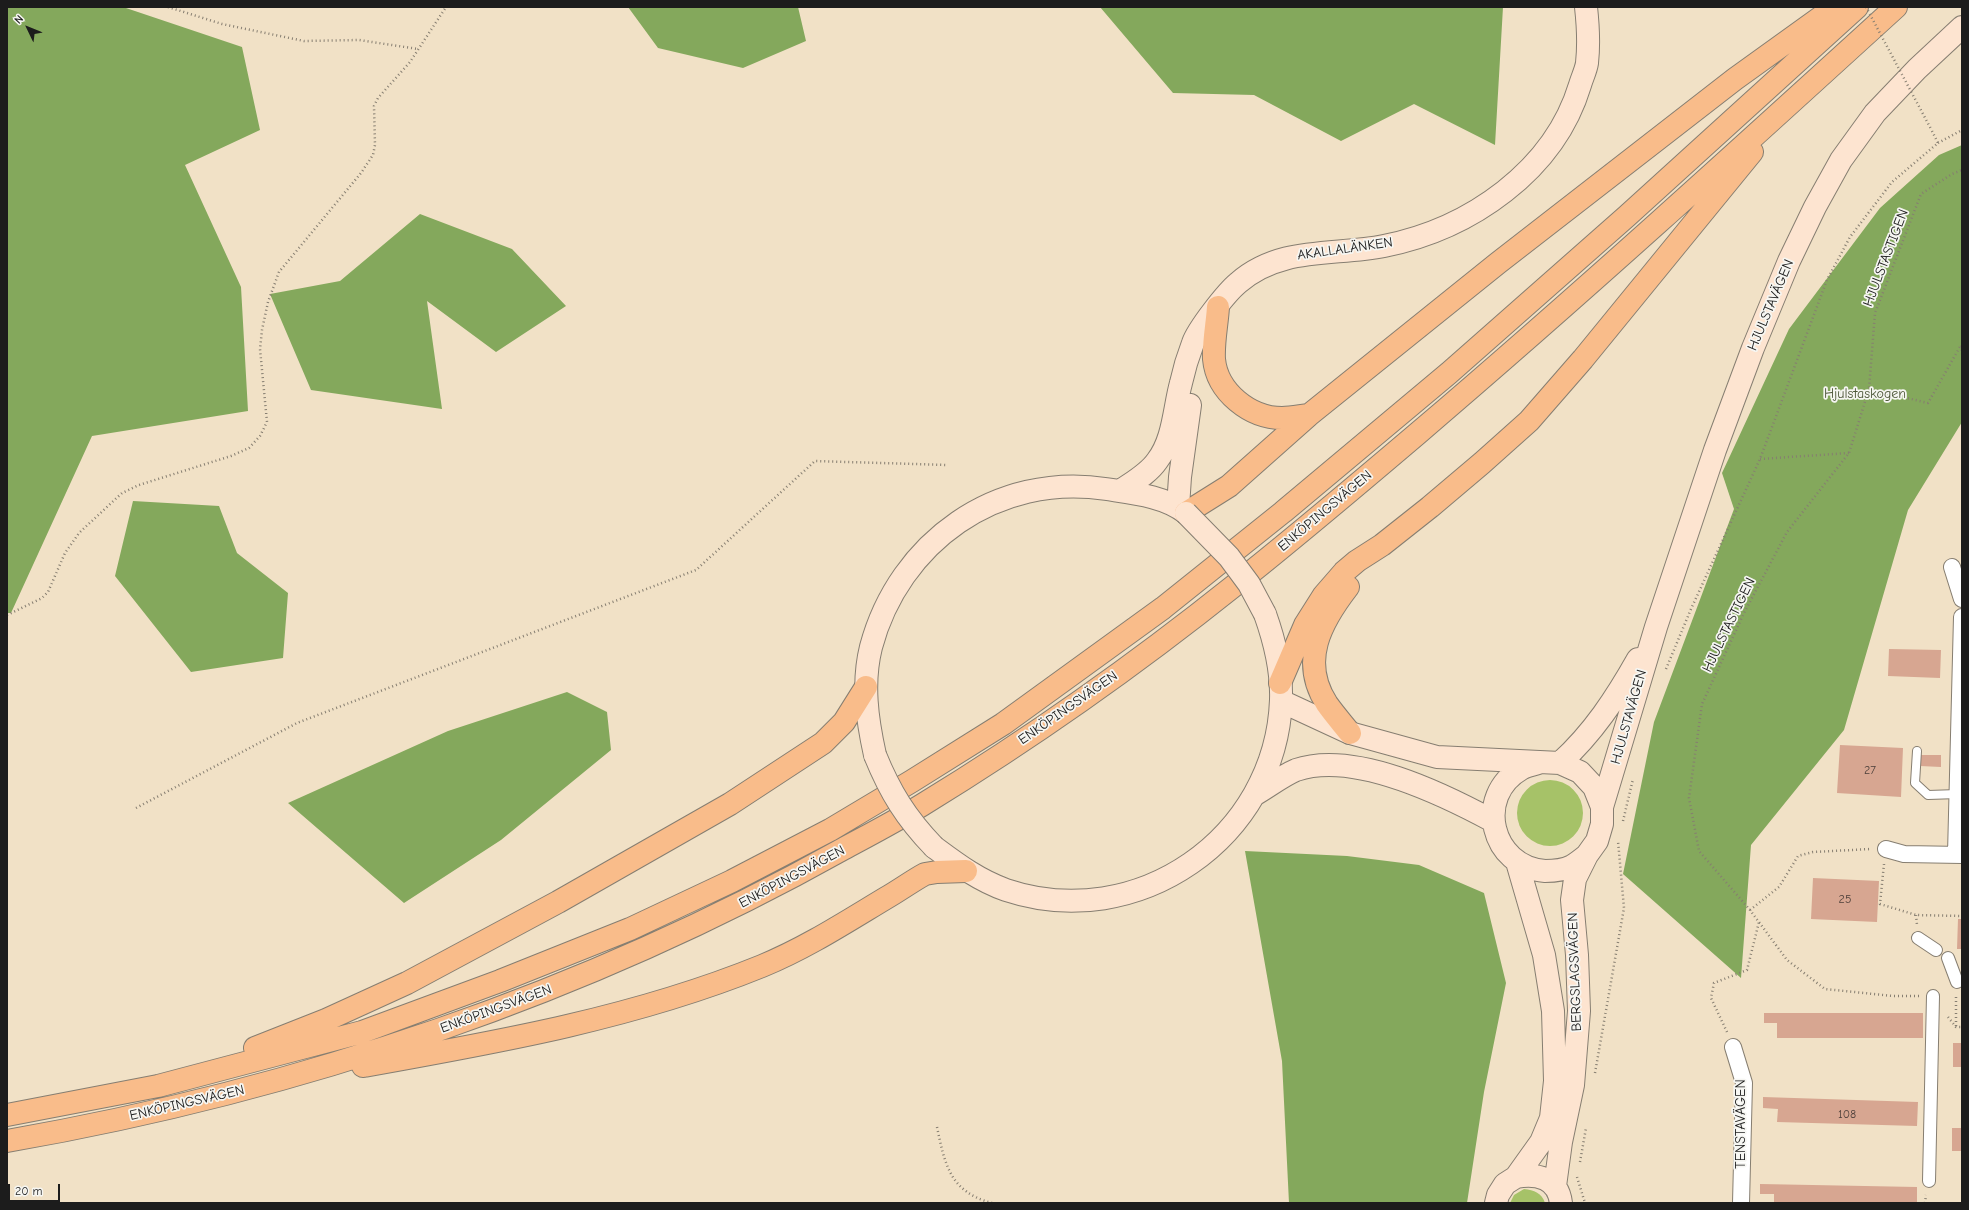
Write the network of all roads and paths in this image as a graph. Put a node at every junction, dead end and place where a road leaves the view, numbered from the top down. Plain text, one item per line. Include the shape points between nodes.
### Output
1 (168, 7) edge
2 (446, 7) edge
3 (1586, 7) edge
4 (1835, 7) edge
5 (1857, 7) edge
6 (1866, 7) edge
7 (1896, 7) edge
8 (1962, 27) edge
9 (418, 49) junction
10 (1791, 102) junction
11 (1962, 130) edge
12 (1938, 143) junction
13 (1962, 170) edge
14 (1218, 307) junction
15 (1962, 354) edge
16 (1869, 389) junction
17 (1309, 415) junction
18 (1848, 453) junction
19 (1760, 460) junction
20 (947, 465) dead end
21 (1120, 492) junction
22 (1182, 510) junction
23 (1382, 545) junction
24 (1952, 567) dead end
25 (1962, 599) edge
26 (7, 616) edge
27 (1962, 617) edge
28 (1656, 627) junction
29 (1664, 673) dead end
30 (866, 687) junction
31 (1281, 692) junction
32 (1350, 733) junction
33 (1917, 751) dead end
34 (1550, 763) junction
35 (1634, 775) dead end
36 (1958, 794) junction
37 (1254, 795) junction
38 (1602, 807) junction
39 (136, 808) dead end
40 (1493, 821) junction
41 (1622, 827) dead end
42 (1620, 835) dead end
43 (1886, 849) junction
44 (1959, 854) edge
45 (1587, 855) junction
46 (1518, 862) junction
47 (966, 871) junction
48 (1750, 910) junction
49 (1962, 916) edge
50 (1759, 921) junction
51 (1918, 938) dead end
52 (1936, 950) dead end
53 (1948, 958) dead end
54 (1956, 982) joint
55 (1933, 996) joint
56 (1956, 1027) dead end
57 (1733, 1047) joint
58 (1594, 1078) dead end
59 (271, 1083) junction
60 (158, 1086) junction
61 (7, 1115) edge
62 (1586, 1125) dead end
63 (937, 1127) dead end
64 (7, 1141) edge
65 (1580, 1163) dead end
66 (1578, 1171) dead end
67 (1516, 1177) junction
68 (1929, 1181) dead end
69 (1558, 1195) edge
70 (992, 1203) edge
71 (1496, 1203) edge
72 (1585, 1203) edge
73 (1741, 1203) edge

1 - 9 path via 222,24 304,41 359,40
2 - 9 path
3 - 14 main road, AKALLALÄNKEN via 1587,64 1575,103 1561,131 1543,156 1523,176 1473,213 1413,238 1384,246 1298,255 1262,266 1237,283
4 - 17 highway via 1735,79 1498,263
5 - 60 highway, ENKÖPINGSVÄGEN via 1449,373 1283,512 1163,608 1003,724 912,782 830,830 732,881 630,929 362,1032
6 - 12 path, bridge
7 - 10 highway
8 - 28 main road, HJULSTAVÄGEN via 1917,68 1875,113 1840,160 1815,207 1789,261 1753,348
9 - 26 path via 374,106 373,155 279,272 268,302 262,330 260,348 267,422 260,436 249,448 231,456 122,492 79,533 65,554 48,592 42,598
10 - 23 highway via 1588,353 1528,420 1482,463
10 - 59 highway, ENKÖPINGSVÄGEN via 1465,392 1252,572 1151,650 1041,728 919,807 777,887 683,933 569,982 454,1025
11 - 12 path
12 - 19 path via 1892,182 1850,237 1827,280
13 - 16 path, HJULSTASTIGEN via 1921,194 1875,313
14 - 17 highway via 1214,360 1222,383 1239,403 1259,415 1282,418
14 - 21 main road, AKALLALÄNKEN via 1193,341 1169,438 1158,460 1144,475
14 - 22 main road, AKALLALÄNKEN via 1202,349 1192,391 1180,477
15 - 16 path via 1961,345 1928,403
16 - 18 path, HJULSTASTIGEN
17 - 22 highway via 1229,486
18 - 19 path
18 - 48 path, HJULSTASTIGEN via 1786,532 1744,613 1702,704 1689,798 1699,851
19 - 29 path
20 - 39 path via 815,461 696,570 297,723
21 - 22 main road via 1139,495
21 - 30 main road via 1067,486 1040,489 1014,495 981,508 950,527 923,551 905,574 883,611 871,648
22 - 31 main road, bridge via 1229,557 1249,584 1265,614 1273,637
23 - 31 highway via 1344,572 1324,595 1305,625
23 - 32 highway via 1336,603 1315,647 1313,661 1318,681 1327,703
24 - 25 street
27 - 36 street
28 - 34 main road, HJULSTAVÄGEN via 1602,717 1577,748
28 - 38 main road, HJULSTAVÄGEN
30 - 47 main road, bridge via 868,721 875,755 898,805 914,827 934,847
30 - 60 highway via 844,722 823,743 800,760 730,804 558,902 407,983 326,1020
31 - 32 main road, BERGSLAGSVÄGEN via 1304,714
31 - 37 main road via 1273,750
32 - 34 main road, BERGSLAGSVÄGEN via 1437,757
33 - 36 lane via 1915,783 1928,795
34 - 38 main road, BERGSLAGSVÄGEN via 1580,772 1594,787
34 - 40 main road, BERGSLAGSVÄGEN via 1521,769 1506,782 1496,800
35 - 41 path
36 - 44 street
37 - 40 main road via 1296,770 1316,766 1349,767 1383,772 1456,801
37 - 47 main road via 1227,833 1203,856 1173,876 1142,890 1108,898 1074,901 1040,898 1007,890
38 - 45 main road, BERGSLAGSVÄGEN via 1602,824 1597,841
40 - 46 main road, BERGSLAGSVÄGEN via 1505,851
42 - 58 path via 1618,842 1624,908
43 - 44 street via 1904,854
43 - 48 path via 1813,852 1798,856 1779,887
43 - 49 path via 1880,904 1916,915
45 - 46 main road, BERGSLAGSVÄGEN via 1572,866 1554,871 1535,870
45 - 69 main road, BERGSLAGSVÄGEN via 1575,879 1572,900 1579,1011 1573,1085 1561,1142
46 - 67 main road, BERGSLAGSVÄGEN via 1544,955 1553,1011 1555,1081 1551,1118 1541,1142
47 - 59 highway via 925,874 817,940 763,966 704,988 606,1017 513,1039
48 - 50 path, HJULSTASTIGEN
50 - 55 path, HJULSTASTIGEN via 1787,960 1825,990 1892,996
50 - 57 path via 1747,970 1714,983 1711,998
51 - 52 street
53 - 54 street
54 - 56 path
55 - 68 street
57 - 73 street, TENSTAVÄGEN via 1744,1083
59 - 64 highway, ENKÖPINGSVÄGEN via 164,1110
60 - 61 highway, ENKÖPINGSVÄGEN
62 - 65 path
63 - 70 path via 945,1162 954,1180 975,1198
66 - 72 path via 1577,1179
67 - 69 main road, BERGSLAGSVÄGEN via 1530,1174 1544,1178
67 - 71 main road, BERGSLAGSVÄGEN via 1505,1184

